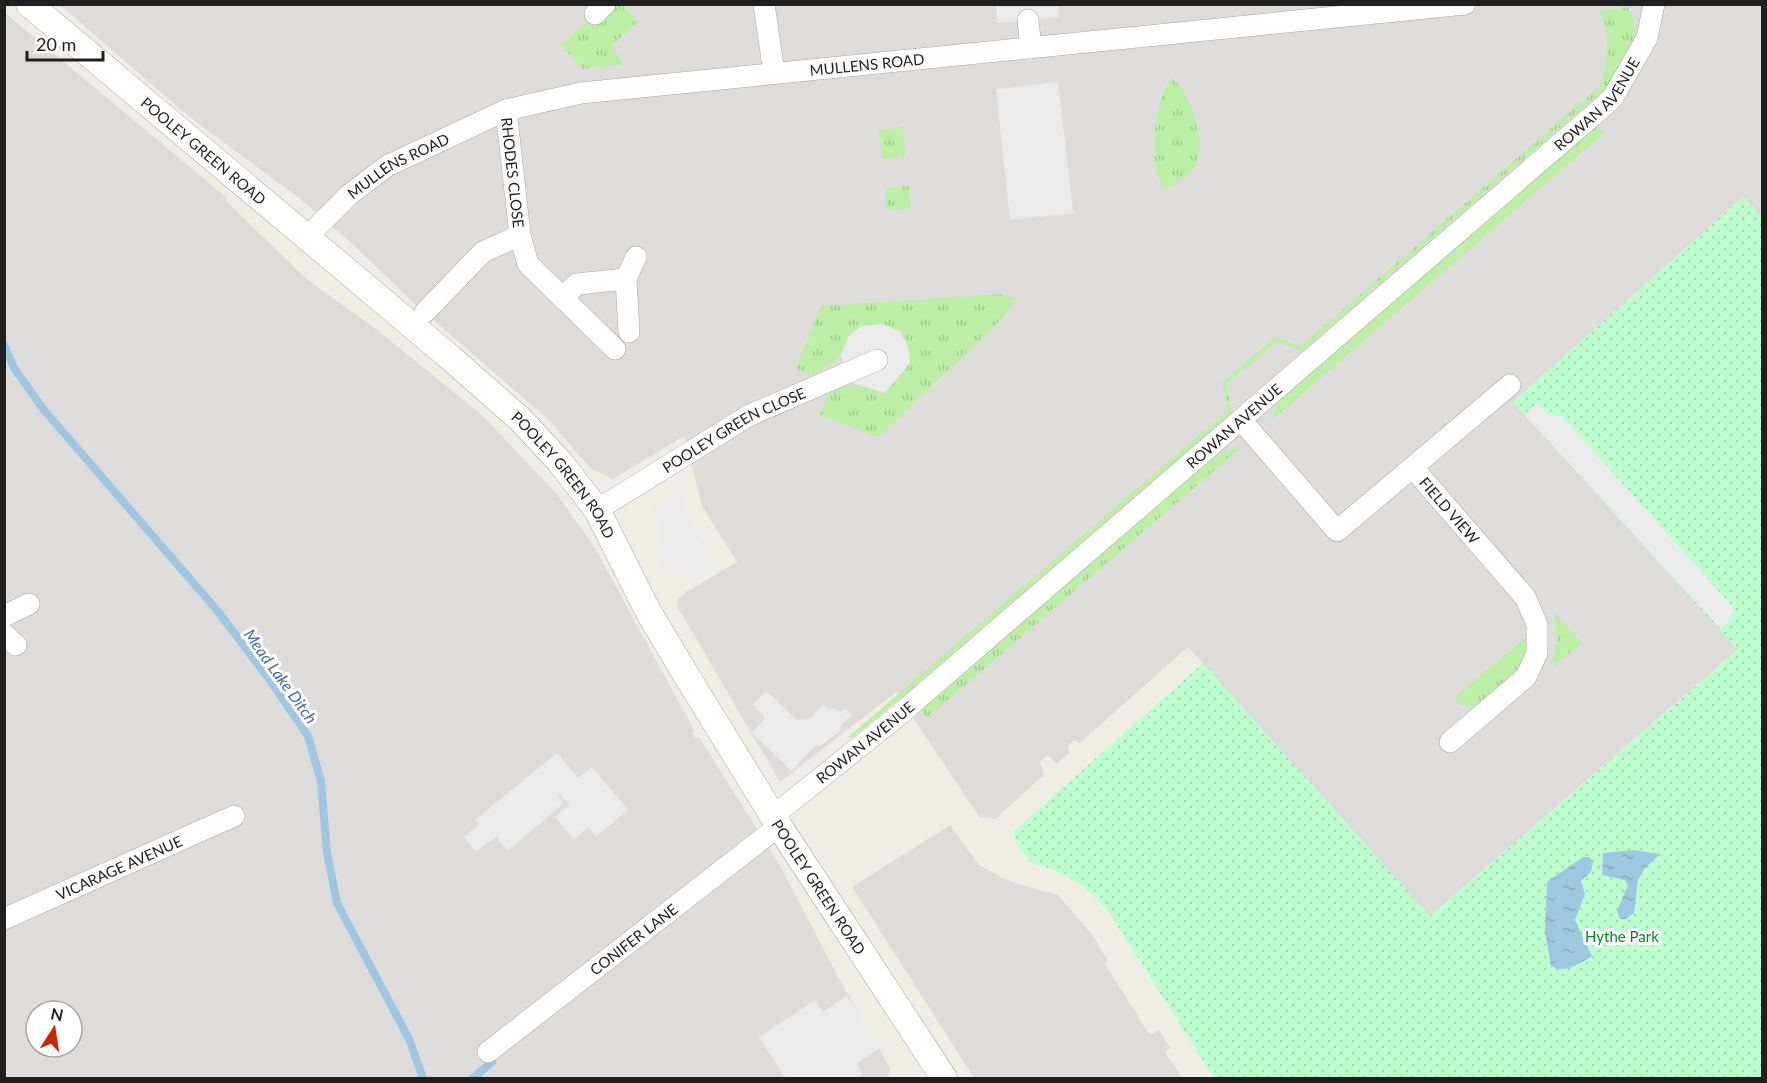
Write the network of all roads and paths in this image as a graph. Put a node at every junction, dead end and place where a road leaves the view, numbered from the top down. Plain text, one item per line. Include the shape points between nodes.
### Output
1 (29, 4) edge
2 (764, 4) edge
3 (1465, 4) edge
4 (1654, 4) edge
5 (1280, 14) edge
6 (1028, 20) dead end
7 (1031, 48) junction
8 (774, 73) junction
9 (506, 110) junction
10 (520, 235) junction
11 (307, 237) junction
12 (636, 257) dead end
13 (626, 279) junction
14 (562, 298) junction
15 (425, 312) dead end
16 (629, 332) dead end
17 (615, 349) dead end
18 (877, 360) dead end
19 (1510, 385) dead end
20 (1241, 420) junction
21 (1413, 468) junction
22 (597, 510) junction
23 (29, 604) dead end
24 (4, 616) edge
25 (1450, 742) dead end
26 (234, 816) dead end
27 (776, 821) junction
28 (4, 919) edge
29 (488, 1052) dead end
30 (938, 1076) edge

1 - 11 street, POOLEY GREEN ROAD
2 - 8 street
3 - 5 street, MULLENS ROAD
4 - 20 street, ROWAN AVENUE via 1647,38 1605,105
5 - 7 street, MULLENS ROAD
6 - 7 street
7 - 8 street, MULLENS ROAD
8 - 9 street, MULLENS ROAD via 581,93
9 - 10 street, RHODES CLOSE
9 - 11 street, MULLENS ROAD via 387,166 349,195
10 - 14 street, RHODES CLOSE via 528,264
10 - 15 street, RHODES CLOSE via 483,252
11 - 22 street, POOLEY GREEN ROAD via 520,419
12 - 13 street
13 - 14 street via 577,284
13 - 16 street
14 - 17 street, RHODES CLOSE
18 - 22 street, POOLEY GREEN CLOSE via 748,416
19 - 21 street
20 - 21 street, FIELD VIEW via 1337,531
20 - 27 street, ROWAN AVENUE
21 - 25 street, FIELD VIEW via 1525,597 1537,624 1537,652 1526,677
22 - 27 street, POOLEY GREEN ROAD via 649,613
23 - 24 street
26 - 28 street, VICARAGE AVENUE
27 - 29 street, CONIFER LANE
27 - 30 street, POOLEY GREEN ROAD

